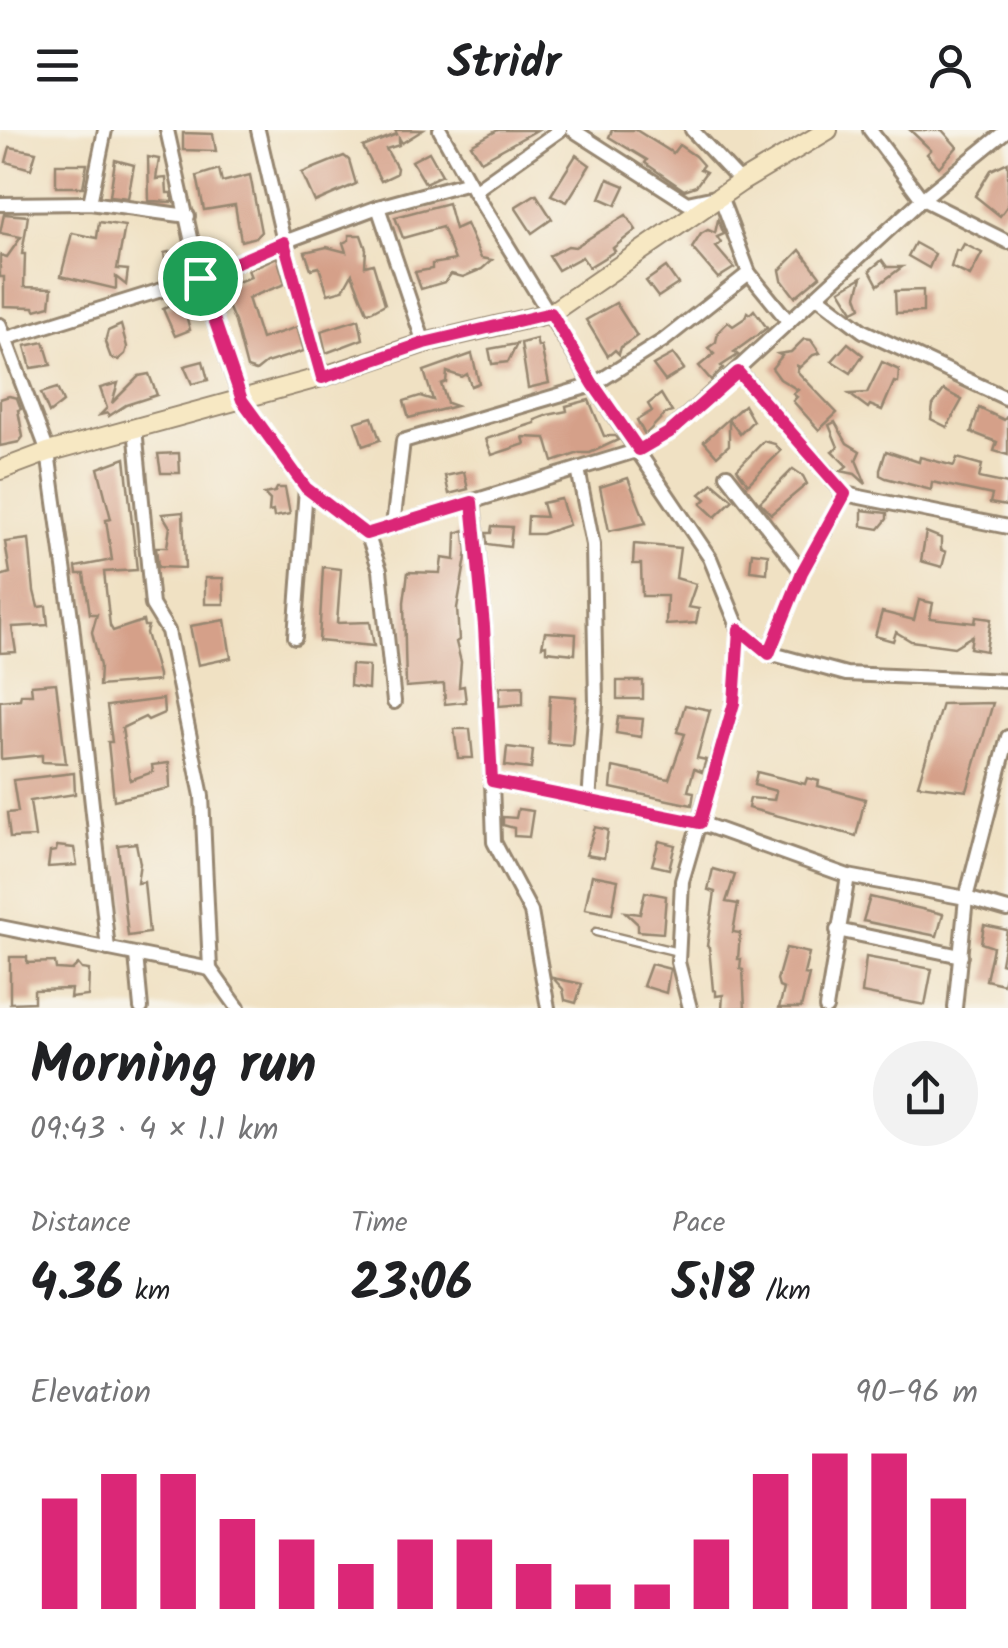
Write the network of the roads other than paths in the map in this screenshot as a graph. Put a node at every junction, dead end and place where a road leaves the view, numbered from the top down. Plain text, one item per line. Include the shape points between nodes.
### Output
1 (105, 130) edge
2 (168, 130) edge
3 (258, 130) edge
4 (440, 130) edge
5 (560, 130) edge
6 (573, 130) edge
7 (692, 130) edge
8 (828, 130) edge
9 (870, 130) edge
10 (1007, 130) edge
11 (542, 136) edge
12 (741, 182) junction
13 (471, 187) junction
14 (720, 196) junction
15 (922, 199) junction
16 (0, 204) edge
17 (90, 204) junction
18 (378, 207) junction
19 (188, 216) junction
20 (284, 242) junction
21 (1008, 242) edge
22 (749, 273) junction
23 (200, 278) junction
24 (817, 296) junction
25 (551, 313) junction
26 (788, 322) junction
27 (2, 332) edge
28 (424, 343) junction
29 (738, 372) junction
30 (322, 378) junction
31 (593, 384) junction
32 (1008, 399) edge
33 (242, 400) junction
34 (135, 428) junction
35 (639, 450) junction
36 (48, 452) junction
37 (578, 469) junction
38 (0, 470) edge
39 (726, 475) dead end
40 (306, 488) junction
41 (845, 494) junction
42 (472, 502) junction
43 (393, 526) junction
44 (1008, 527) edge
45 (366, 534) junction
46 (802, 572) junction
47 (739, 629) junction
48 (295, 637) dead end
49 (769, 654) junction
50 (1008, 681) edge
51 (394, 702) dead end
52 (1008, 737) edge
53 (492, 781) junction
54 (589, 802) junction
55 (700, 823) junction
56 (848, 876) junction
57 (966, 898) junction
58 (1008, 910) edge
59 (0, 927) edge
60 (837, 930) junction
61 (596, 932) dead end
62 (108, 949) junction
63 (678, 952) junction
64 (136, 955) junction
65 (960, 956) junction
66 (210, 969) junction
67 (141, 1008) edge
68 (238, 1008) edge
69 (548, 1008) edge
70 (690, 1008) edge
71 (826, 1008) edge
72 (955, 1008) edge

1 - 17 street
2 - 19 street
3 - 20 street
4 - 13 street
5 - 11 street
6 - 14 street via 687,202
7 - 12 street
8 - 12 street
9 - 15 street
10 - 15 street
11 - 13 street
12 - 14 street
13 - 18 street
13 - 25 street
14 - 22 street
14 - 25 street
15 - 21 street
15 - 24 street
16 - 17 street
17 - 19 street
18 - 20 street
18 - 28 street
19 - 23 street
20 - 23 street
20 - 30 street
22 - 26 street
22 - 31 street via 664,340
23 - 27 street
23 - 33 street
24 - 26 street
24 - 32 street via 862,331
25 - 28 street
25 - 31 street
26 - 29 street
27 - 36 street
28 - 30 street
29 - 35 street via 670,432
29 - 41 street
30 - 33 street
31 - 35 street
31 - 43 street via 403,441
33 - 34 street
33 - 40 street
34 - 36 street
34 - 66 street via 152,605 168,632 202,796
35 - 37 street
35 - 47 street via 710,558
36 - 38 street
36 - 62 street
37 - 42 street
37 - 54 street via 594,546 596,704
39 - 46 street
40 - 45 street
40 - 48 street
41 - 44 street
41 - 46 street
42 - 43 street
42 - 53 street
43 - 45 street
45 - 51 street via 380,570
46 - 49 street
47 - 49 street
47 - 55 street via 734,703
49 - 50 street via 846,674
52 - 57 street
53 - 54 street
53 - 69 street via 494,842 532,912
54 - 55 street
55 - 56 street
55 - 63 street via 682,881
56 - 57 street
56 - 60 street
57 - 58 street
57 - 65 street
59 - 62 street
60 - 65 street
60 - 71 street
61 - 63 lane
62 - 64 street
63 - 70 street
64 - 66 street
64 - 67 street
65 - 72 street
66 - 68 street

